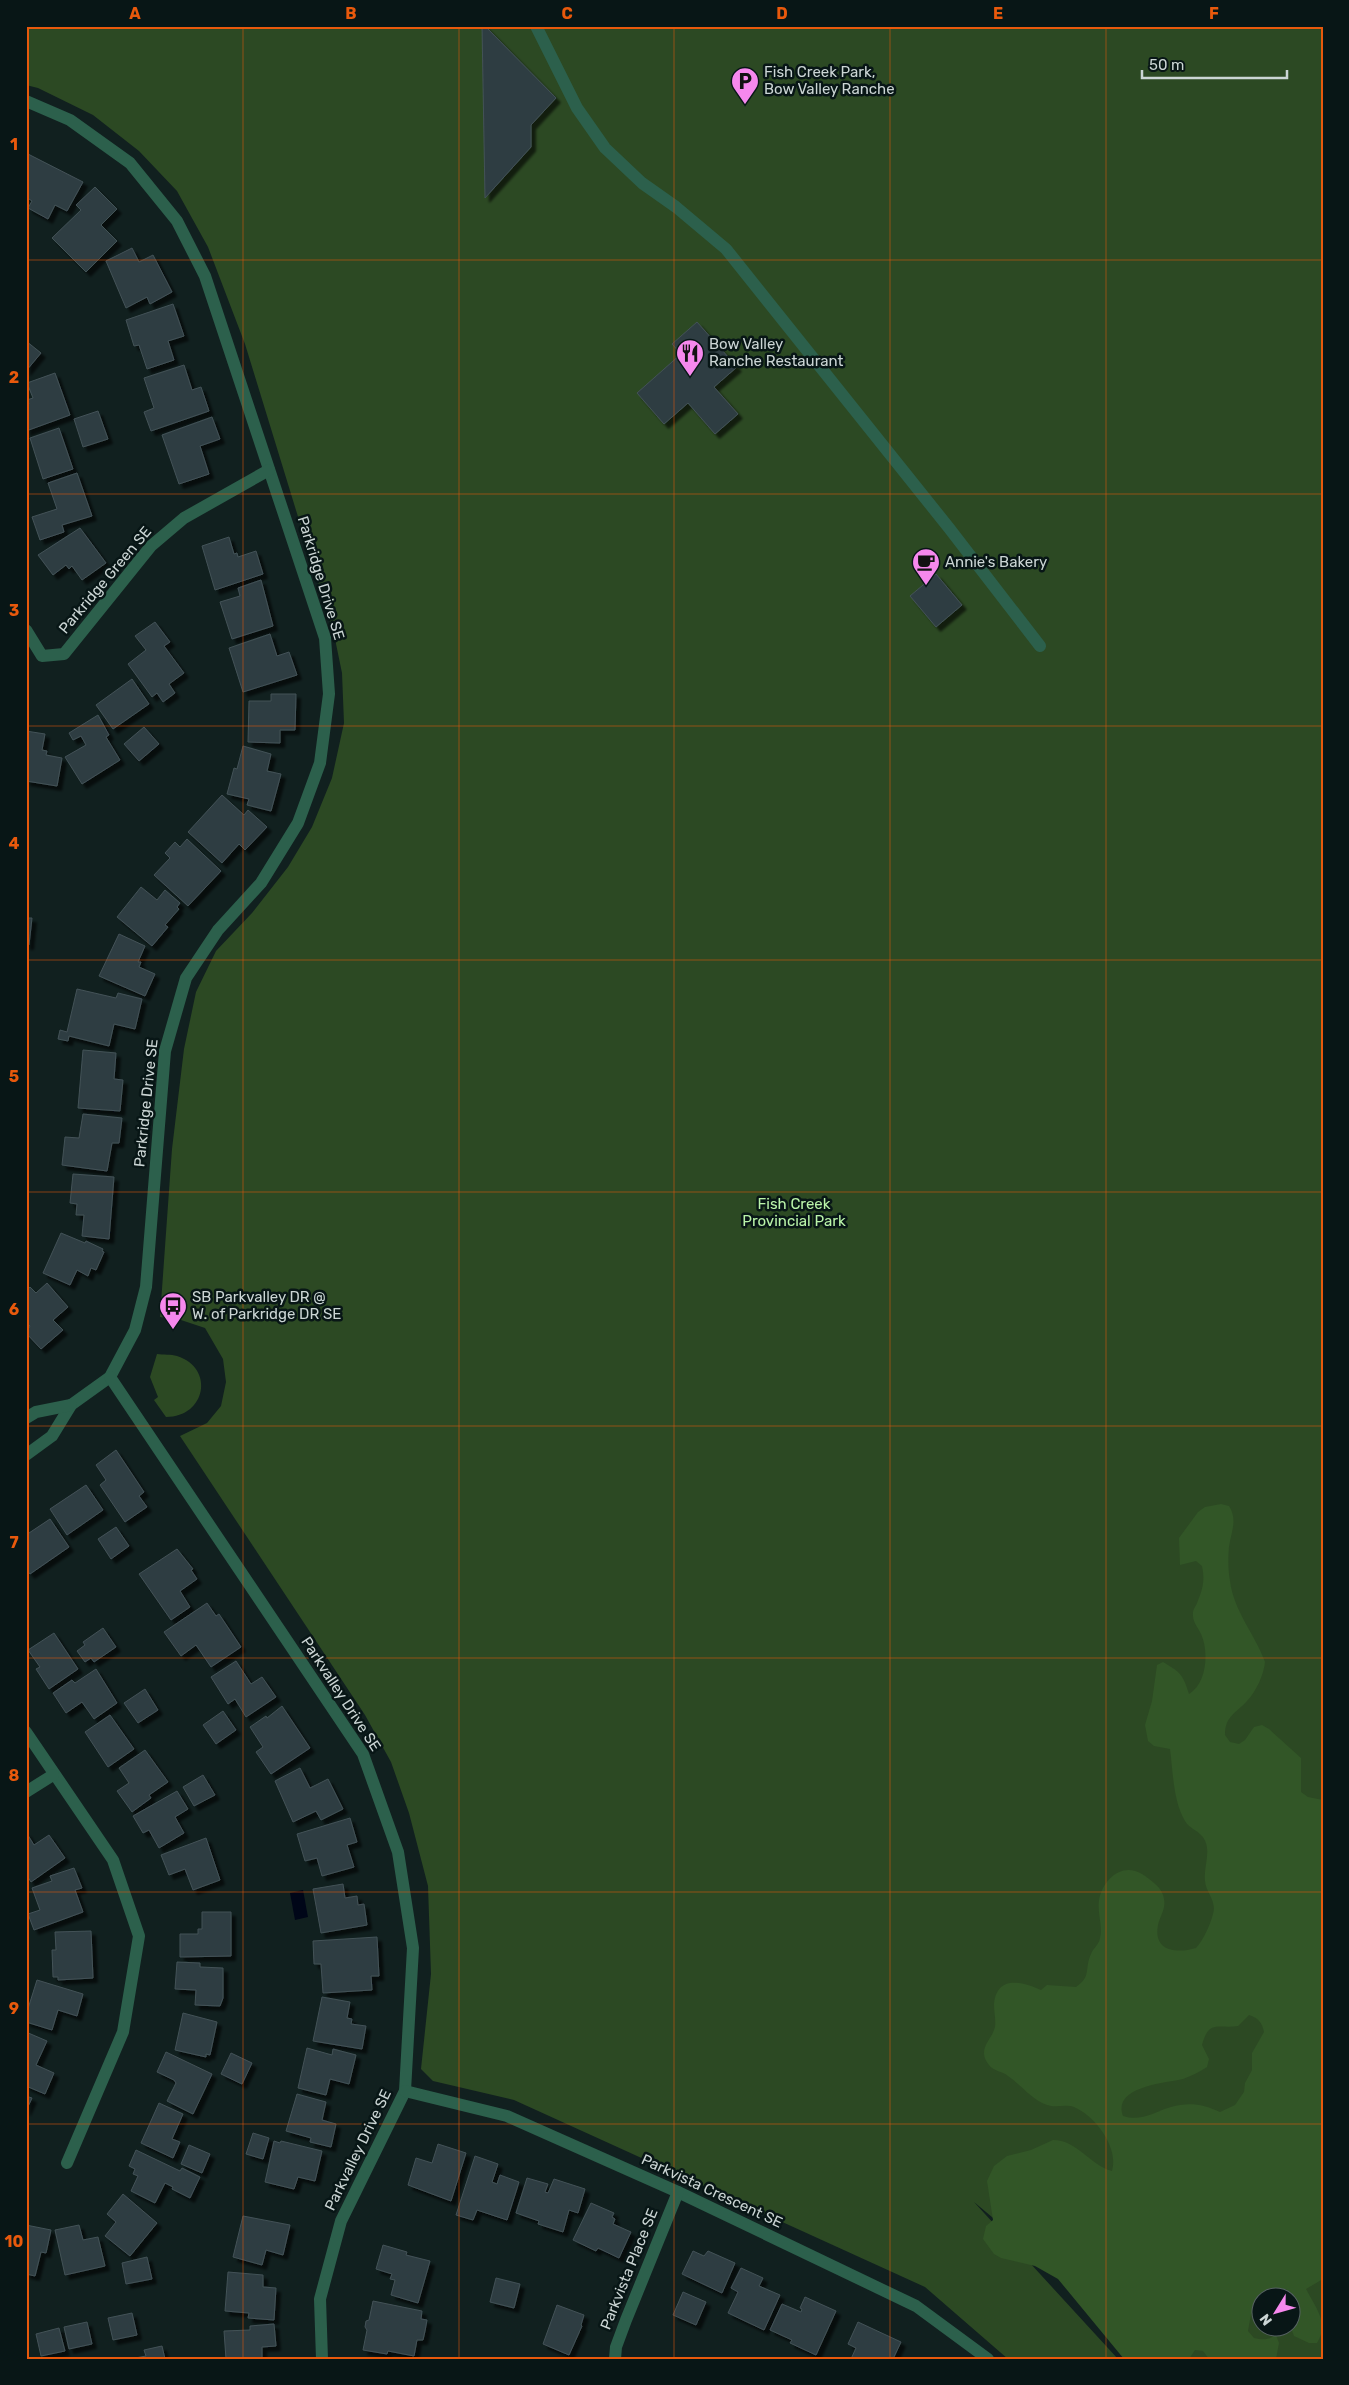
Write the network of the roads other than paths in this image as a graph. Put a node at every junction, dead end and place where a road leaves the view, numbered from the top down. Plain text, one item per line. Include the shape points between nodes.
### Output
1 (536, 26) edge
2 (26, 101) edge
3 (269, 470) junction
4 (26, 630) edge
5 (1040, 646) dead end
6 (110, 1377) junction
7 (71, 1405) junction
8 (26, 1418) edge
9 (26, 1455) edge
10 (26, 1732) edge
11 (53, 1775) junction
12 (26, 1792) edge
13 (405, 2091) junction
14 (68, 2163) dead end
15 (678, 2192) junction
16 (322, 2359) edge
17 (615, 2359) edge
18 (988, 2359) edge

1 - 5 street via 577,108 605,148 642,183 726,250
2 - 3 street, Parkridge Drive SE via 70,120 130,163 177,221 205,276
3 - 4 street, Parkridge Green SE via 184,518 151,546 64,654 42,656
3 - 6 street, Parkridge Drive SE via 325,638 329,694 320,763 294,831 261,883 218,930 186,978 165,1051 146,1286 135,1330
6 - 7 street
6 - 13 street, Parkvalley Drive SE via 363,1754 398,1852 413,1948
7 - 8 street via 36,1412
7 - 9 street via 52,1436
10 - 11 street
11 - 12 street
11 - 14 street via 112,1860 139,1936 123,2032
13 - 15 street, Parkvista Crescent SE via 507,2116
13 - 16 street, Parkvalley Drive SE via 341,2221 320,2299
15 - 17 street, Parkvista Place SE via 626,2320
15 - 18 street, Parkvista Crescent SE via 916,2306

